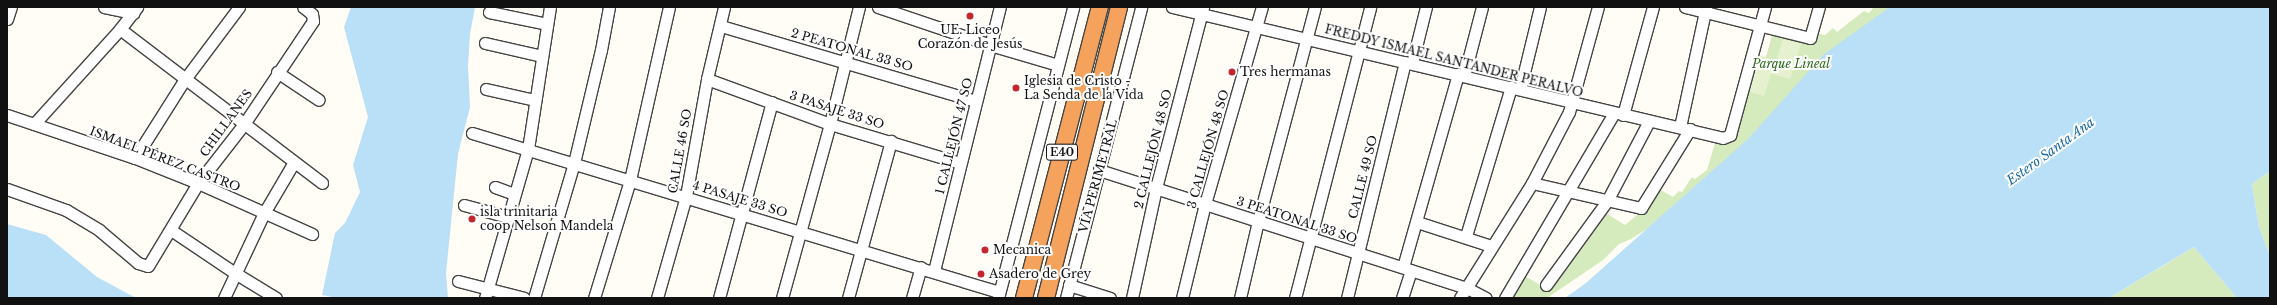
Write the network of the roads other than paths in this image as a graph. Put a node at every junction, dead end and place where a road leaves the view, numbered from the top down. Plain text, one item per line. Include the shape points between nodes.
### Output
1 (11, 7) edge
2 (104, 7) edge
3 (239, 7) edge
4 (303, 7) edge
5 (550, 7) edge
6 (609, 7) edge
7 (669, 7) edge
8 (724, 7) edge
9 (859, 7) edge
10 (878, 7) edge
11 (1000, 7) edge
12 (1073, 7) edge
13 (1100, 7) edge
14 (1119, 7) edge
15 (1141, 7) edge
16 (1172, 7) edge
17 (1262, 7) edge
18 (1315, 7) edge
19 (1370, 7) edge
20 (1426, 7) edge
21 (1482, 7) edge
22 (1540, 7) edge
23 (1598, 7) edge
24 (1653, 7) edge
25 (1685, 7) edge
26 (1765, 7) edge
27 (1819, 7) edge
28 (135, 10) edge
29 (1203, 10) edge
30 (1706, 10) edge
31 (490, 12) dead end
32 (7, 18) edge
33 (547, 24) junction
34 (721, 26) junction
35 (1257, 27) junction
36 (1760, 27) junction
37 (120, 29) junction
38 (1306, 39) junction
39 (485, 44) dead end
40 (990, 45) junction
41 (1358, 51) junction
42 (542, 56) junction
43 (844, 61) junction
44 (1408, 63) junction
45 (1058, 65) junction
46 (277, 72) junction
47 (1461, 75) junction
48 (185, 79) junction
49 (706, 79) junction
50 (1515, 88) junction
51 (486, 89) dead end
52 (319, 100) dead end
53 (535, 100) junction
54 (976, 101) junction
55 (772, 102) junction
56 (1572, 102) junction
57 (1619, 114) junction
58 (7, 115) edge
59 (1650, 121) junction
60 (34, 124) junction
61 (244, 124) junction
62 (830, 124) junction
63 (1685, 128) junction
64 (472, 133) dead end
65 (891, 141) junction
66 (528, 149) junction
67 (135, 158) junction
68 (294, 162) junction
69 (574, 163) junction
70 (960, 164) junction
71 (1099, 170) junction
72 (630, 180) junction
73 (198, 183) junction
74 (322, 183) dead end
75 (1532, 183) junction
76 (495, 187) dead end
77 (1156, 188) junction
78 (7, 189) edge
79 (1569, 192) junction
80 (514, 194) junction
81 (686, 196) junction
82 (1607, 201) junction
83 (1205, 204) junction
84 (464, 205) dead end
85 (264, 213) junction
86 (741, 213) junction
87 (508, 216) junction
88 (1258, 221) junction
89 (1417, 222) junction
90 (172, 230) junction
91 (800, 231) junction
92 (312, 234) dead end
93 (1466, 236) junction
94 (1310, 237) junction
95 (1492, 246) junction
96 (862, 249) junction
97 (1357, 253) junction
98 (921, 267) junction
99 (1407, 269) junction
100 (934, 271) junction
101 (235, 273) junction
102 (458, 281) dead end
103 (1546, 285) dead end
104 (1069, 286) junction
105 (1466, 288) junction
106 (486, 293) edge
107 (998, 295) edge
108 (224, 298) edge
109 (276, 298) edge
110 (524, 298) edge
111 (534, 298) edge
112 (594, 298) edge
113 (657, 298) edge
114 (719, 298) edge
115 (782, 298) edge
116 (848, 298) edge
117 (912, 298) edge
118 (1024, 298) edge
119 (1046, 298) edge
120 (1066, 298) edge
121 (1110, 298) edge
122 (1132, 298) edge
123 (1182, 298) edge
124 (1240, 298) edge
125 (1295, 298) edge
126 (1347, 298) edge
127 (1402, 298) edge
128 (1460, 298) edge
129 (1486, 298) edge
130 (1505, 298) edge

1 - 32 street
2 - 28 street
3 - 48 street
4 - 46 street, CHILLANES via 312,14 314,21
5 - 33 street
6 - 69 street
7 - 72 street
8 - 34 street, CALLE 46 SO
9 - 43 street
10 - 40 street
11 - 40 street, 1 CALLEJÓN 47 SO
12 - 45 street, E40
13 - 118 highway, E40
14 - 119 highway, VÍA PERIMETRAL / E40
15 - 71 street, VÍA PERIMETRAL
16 - 29 street, FREDDY ISMAEL SANTANDER PERALVO
17 - 35 street, 3 CALLEJÓN 48 SO
18 - 38 street
19 - 41 street
20 - 44 street, CALLE 49 SO
21 - 47 street
22 - 50 street
23 - 56 street
24 - 57 street
25 - 30 street
26 - 36 street
27 - 36 street via 1810,38
28 - 37 street
29 - 35 street, FREDDY ISMAEL SANTANDER PERALVO
29 - 77 street, 2 CALLEJÓN 48 SO
30 - 36 street
30 - 63 street
31 - 33 street
33 - 42 street
34 - 43 street, 2 PEATONAL 33 SO
34 - 49 street, CALLE 46 SO
35 - 38 street, FREDDY ISMAEL SANTANDER PERALVO
35 - 83 street, 3 CALLEJÓN 48 SO
36 - 63 street, FREDDY ISMAEL SANTANDER PERALVO via 1730,134 1723,138
37 - 48 street
37 - 60 street
38 - 41 street, FREDDY ISMAEL SANTANDER PERALVO
38 - 88 street
39 - 42 street
40 - 45 street
40 - 54 street, 1 CALLEJÓN 47 SO
41 - 44 street, FREDDY ISMAEL SANTANDER PERALVO
41 - 94 street
42 - 53 street
43 - 54 street, 2 PEATONAL 33 SO
43 - 62 street
44 - 47 street, FREDDY ISMAEL SANTANDER PERALVO
44 - 97 street, CALLE 49 SO
45 - 107 street, E40
46 - 52 street
46 - 61 street, CHILLANES
47 - 50 street, FREDDY ISMAEL SANTANDER PERALVO
47 - 89 street
48 - 61 street
48 - 67 street
49 - 55 street, 3 PASAJE 33 SO
49 - 81 street, CALLE 46 SO
50 - 56 street, FREDDY ISMAEL SANTANDER PERALVO
50 - 93 street
51 - 53 street
53 - 66 street
54 - 70 street, 1 CALLEJÓN 47 SO
55 - 62 street, 3 PASAJE 33 SO
55 - 86 street
56 - 57 street, FREDDY ISMAEL SANTANDER PERALVO
56 - 75 street
57 - 59 street, FREDDY ISMAEL SANTANDER PERALVO
57 - 79 street
58 - 60 street, ISMAEL PÉREZ CASTRO
59 - 63 street, FREDDY ISMAEL SANTANDER PERALVO
59 - 82 street
60 - 67 street, ISMAEL PÉREZ CASTRO
61 - 68 street
61 - 73 street, CHILLANES
62 - 65 street, 3 PASAJE 33 SO
62 - 91 street
63 - 82 street via 1641,208
64 - 66 street, 4 PASAJE 33 SO
65 - 70 street, 3 PASAJE 33 SO
65 - 96 street
66 - 69 street, 4 PASAJE 33 SO
66 - 80 street
67 - 73 street, ISMAEL PÉREZ CASTRO
68 - 74 street
68 - 85 street
69 - 72 street, 4 PASAJE 33 SO
69 - 111 street
70 - 100 street, 1 CALLEJÓN 47 SO
71 - 77 street, 3 PEATONAL 33 SO
71 - 104 street, VÍA PERIMETRAL
72 - 81 street, 4 PASAJE 33 SO
72 - 112 street
73 - 85 street, ISMAEL PÉREZ CASTRO
73 - 90 street, CHILLANES
75 - 79 street
75 - 95 street
76 - 80 street
77 - 83 street, 3 PEATONAL 33 SO
77 - 122 street, 2 CALLEJÓN 48 SO
78 - 90 street, CHILLANES via 66,210 99,230 145,266 151,263
79 - 82 street
79 - 130 street
80 - 87 street
81 - 86 street, 4 PASAJE 33 SO
81 - 113 street, CALLE 46 SO
82 - 103 street
83 - 88 street, 3 PEATONAL 33 SO
83 - 123 street, 3 CALLEJÓN 48 SO
84 - 87 street
85 - 92 street, ISMAEL PÉREZ CASTRO
85 - 101 street
86 - 91 street, 4 PASAJE 33 SO
86 - 114 street
87 - 106 street
88 - 94 street, 3 PEATONAL 33 SO
88 - 124 street
89 - 93 street
89 - 99 street
90 - 101 street
91 - 96 street, 4 PASAJE 33 SO
91 - 115 street
93 - 95 street
94 - 97 street, 3 PEATONAL 33 SO
94 - 125 street
95 - 105 street
96 - 98 street, 4 PASAJE 33 SO
96 - 116 street
97 - 99 street, 3 PEATONAL 33 SO
97 - 126 street, CALLE 49 SO
98 - 100 street, 4 PASAJE 33 SO
98 - 117 street
99 - 105 street, 3 PEATONAL 33 SO
99 - 127 street
100 - 107 street, 4 PASAJE 33 SO
101 - 108 street
101 - 109 street
102 - 106 street
104 - 120 street, VÍA PERIMETRAL
104 - 121 street
105 - 128 street
105 - 129 street, 3 PEATONAL 33 SO
106 - 110 street

